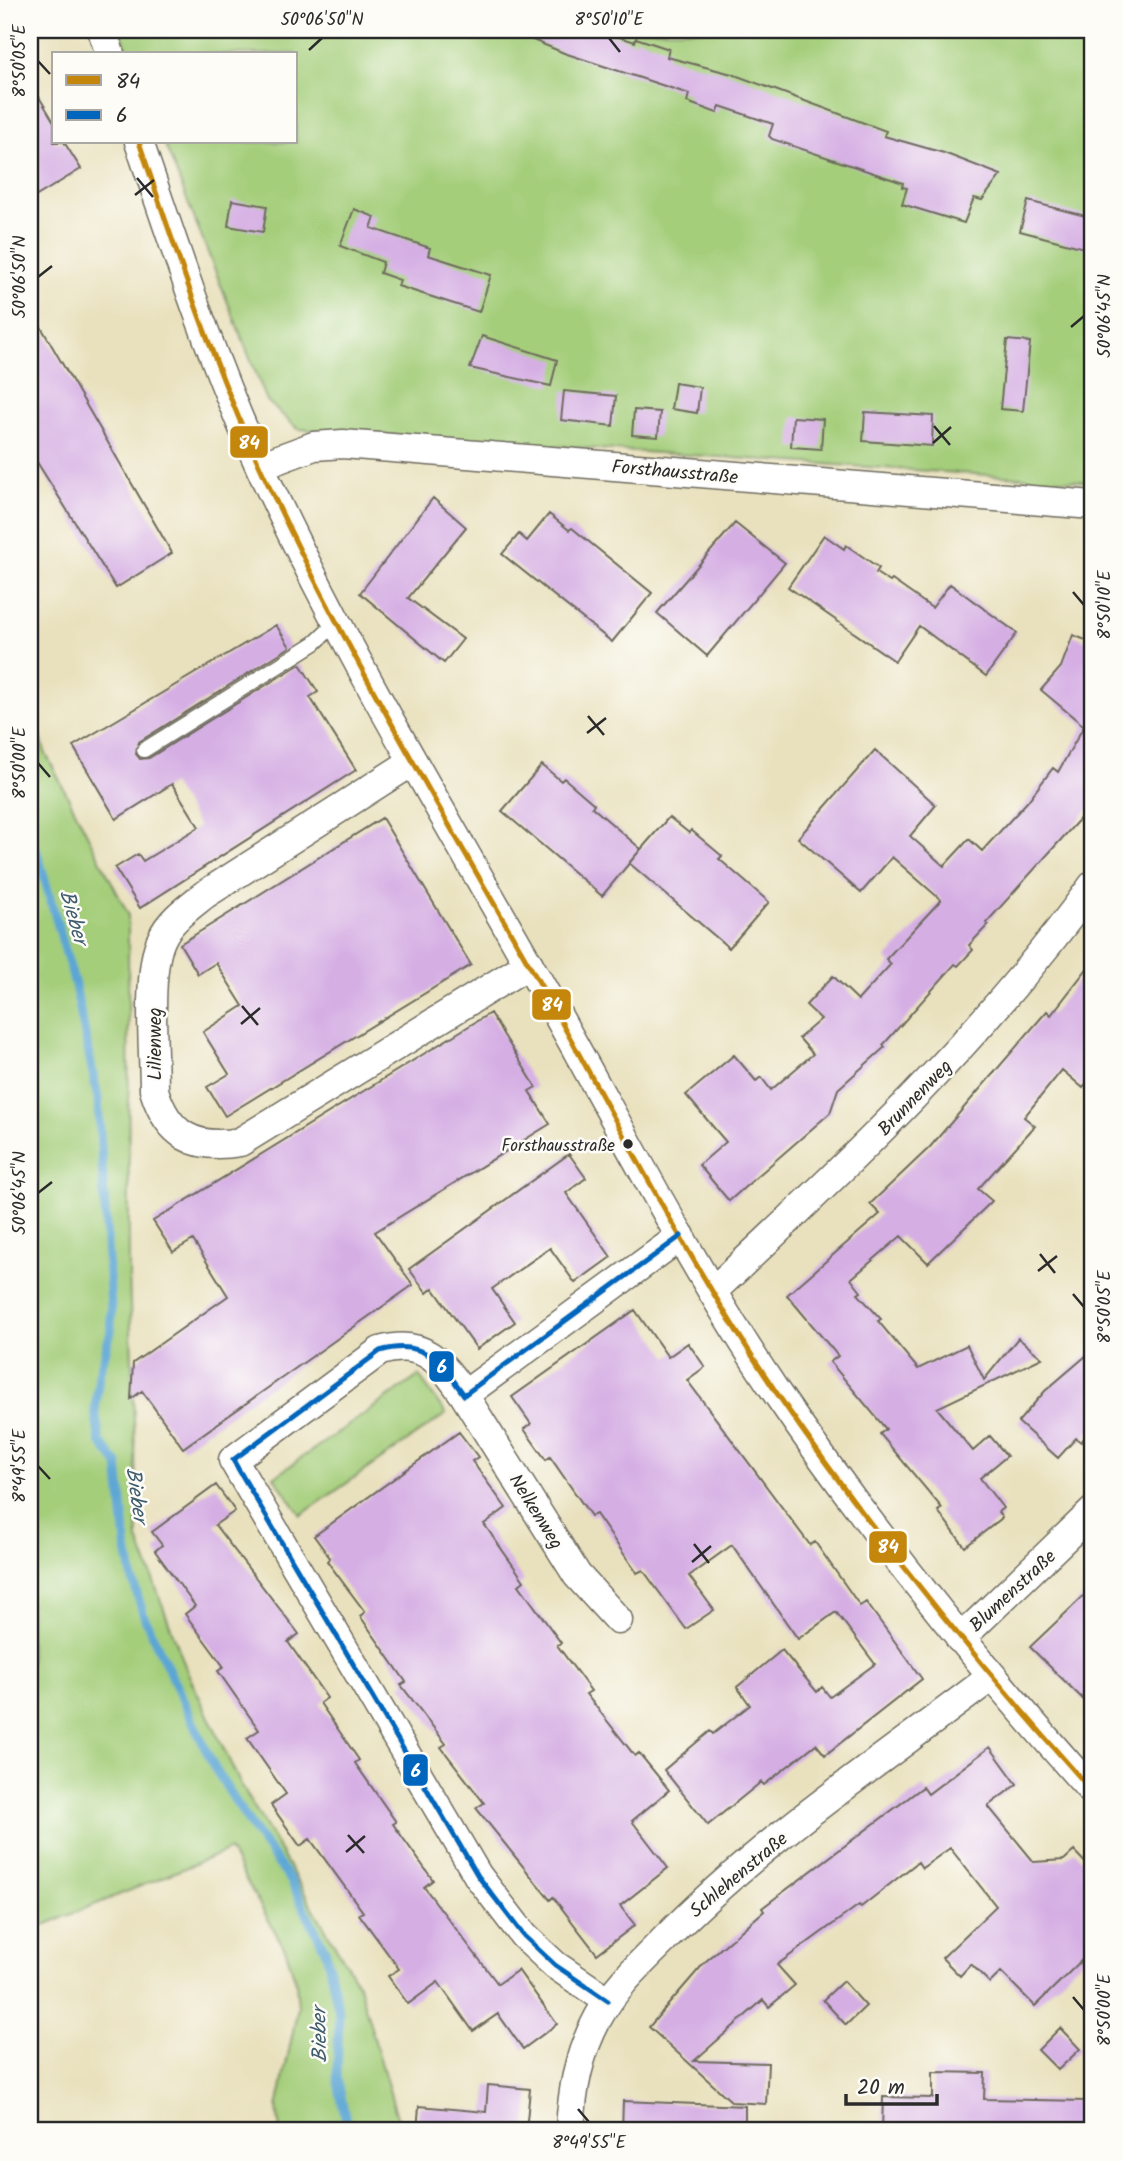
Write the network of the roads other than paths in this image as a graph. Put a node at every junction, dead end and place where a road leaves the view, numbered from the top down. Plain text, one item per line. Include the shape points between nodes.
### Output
1 (102, 30) edge
2 (109, 52) edge
3 (140, 144) edge
4 (260, 467) junction
5 (1093, 505) edge
6 (336, 623) junction
7 (144, 750) dead end
8 (412, 762) junction
9 (1093, 885) edge
10 (529, 964) junction
11 (681, 1236) junction
12 (713, 1291) junction
13 (464, 1395) junction
14 (1093, 1511) edge
15 (618, 1620) dead end
16 (960, 1639) junction
17 (991, 1677) junction
18 (1093, 1792) edge
19 (608, 2001) junction
20 (569, 2131) edge

1 - 2 street
3 - 4 street via 220,373
4 - 5 street, Forsthausstraße via 314,446 343,444
4 - 6 street
6 - 7 lane via 315,643
6 - 8 street
8 - 10 street
8 - 10 street, Lilienweg via 204,895 162,936 154,958 153,1090 159,1107 183,1137 218,1145 240,1142
9 - 12 street, Brunnenweg via 927,1086
10 - 11 street
11 - 12 street
11 - 13 street
12 - 16 street via 777,1393
13 - 15 street, Nelkenweg via 577,1575
13 - 19 street, Nelkenweg via 439,1361 421,1350 396,1346 380,1351 233,1460 478,1876 524,1936
14 - 16 street, Blumenstraße
16 - 17 street
17 - 18 street
17 - 19 street, Schlehenstraße via 754,1858 686,1917
19 - 20 street, Schlehenstraße via 580,2057

